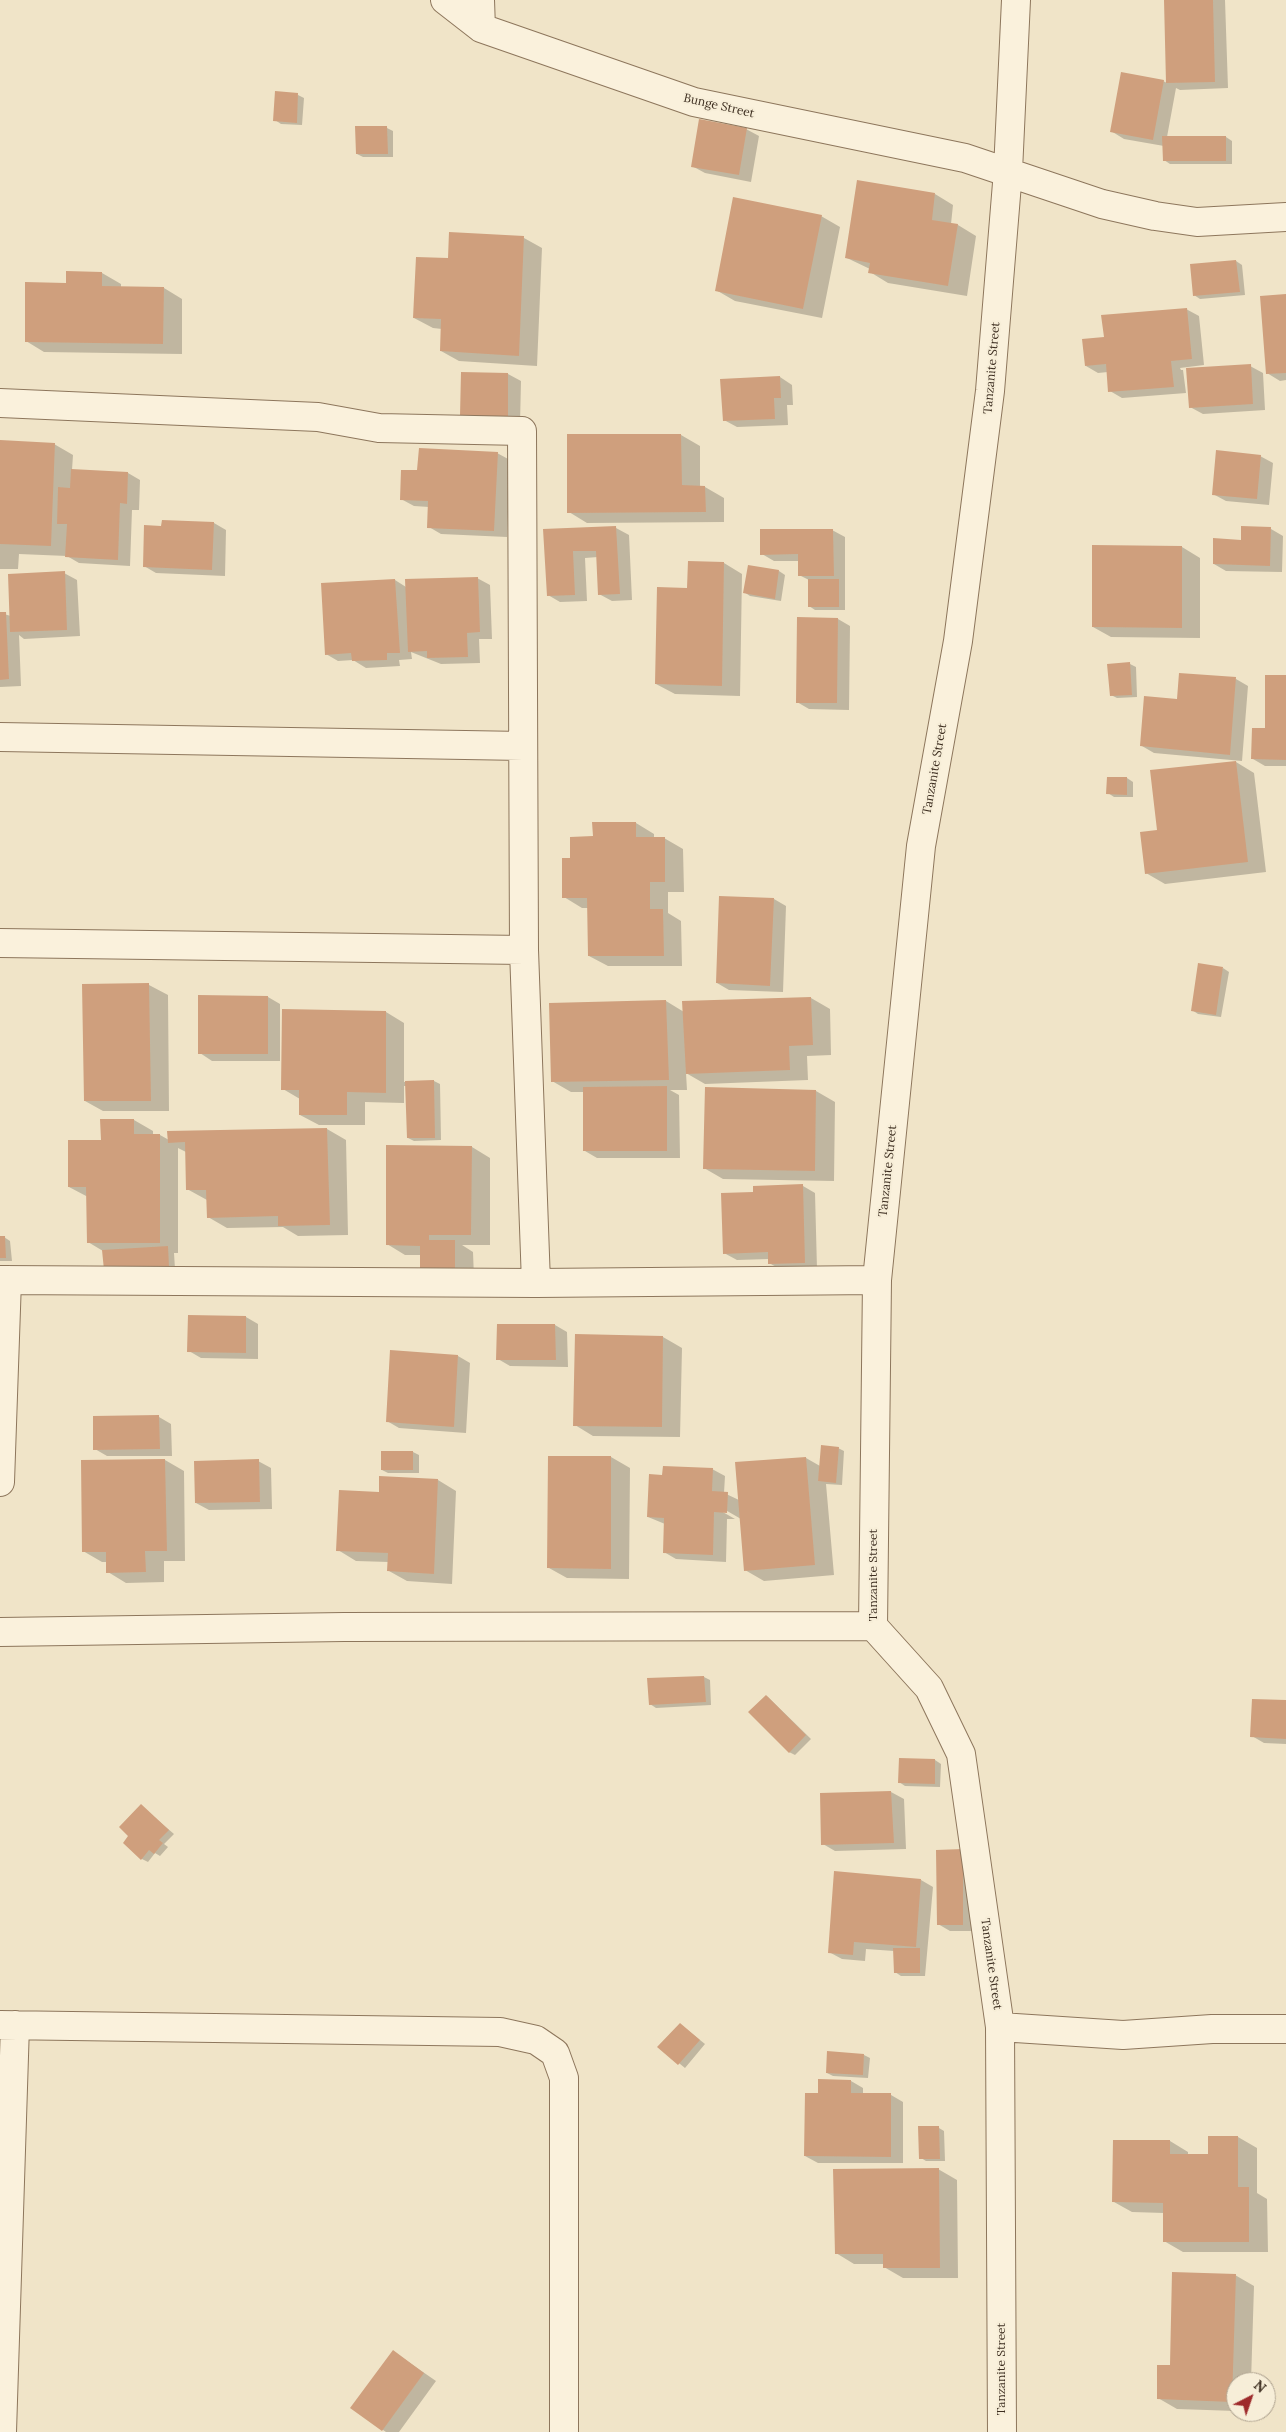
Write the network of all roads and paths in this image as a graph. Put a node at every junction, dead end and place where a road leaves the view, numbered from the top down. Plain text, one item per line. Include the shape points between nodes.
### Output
1 (445, 0) edge
2 (480, 0) edge
3 (1016, 0) edge
4 (481, 28) junction
5 (1008, 171) junction
6 (1286, 218) edge
7 (0, 403) edge
8 (0, 737) edge
9 (523, 746) junction
10 (0, 943) edge
11 (524, 950) junction
12 (4, 1280) edge
13 (877, 1280) junction
14 (536, 1283) junction
15 (0, 1482) edge
16 (873, 1626) junction
17 (0, 1632) edge
18 (7, 2025) edge
19 (1000, 2028) junction
20 (1286, 2029) edge
21 (1, 2391) edge
22 (2, 2432) edge
23 (564, 2432) edge
24 (1002, 2432) edge

1 - 4 street, Bunge Street
2 - 4 street
3 - 5 street, Tanzanite Street
4 - 5 street, Bunge Street via 694,102 965,158
5 - 6 street via 1102,204 1155,216 1197,222
5 - 13 street, Tanzanite Street via 990,391 958,641 921,846
7 - 9 street via 318,417 380,428 522,431
8 - 9 street
9 - 11 street
10 - 11 street
11 - 14 street
12 - 14 street
12 - 15 street
13 - 14 street
13 - 16 street, Tanzanite Street
16 - 17 street via 344,1627
16 - 19 street, Tanzanite Street via 929,1688 961,1754
18 - 21 street
18 - 23 street via 500,2032 536,2040 555,2053 564,2078
19 - 20 street via 1123,2035 1212,2028
19 - 24 street, Tanzanite Street
21 - 22 street

